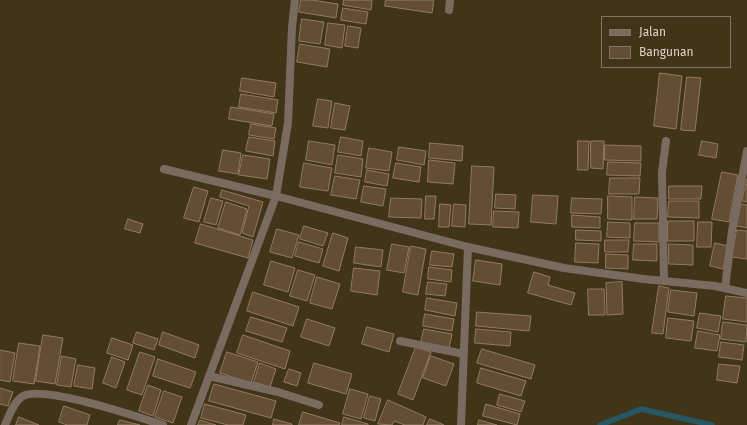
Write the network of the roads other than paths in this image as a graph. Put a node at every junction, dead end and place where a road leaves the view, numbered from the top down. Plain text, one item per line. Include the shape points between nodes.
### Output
1 (295, 0) edge
2 (450, 0) edge
3 (449, 10) dead end
4 (666, 141) dead end
5 (747, 151) edge
6 (164, 169) dead end
7 (276, 196) junction
8 (468, 247) junction
9 (664, 280) junction
10 (725, 288) junction
11 (747, 294) edge
12 (400, 341) dead end
13 (464, 354) junction
14 (209, 376) junction
15 (319, 405) dead end
16 (5, 425) edge
17 (163, 425) edge
18 (191, 425) edge
19 (461, 425) edge

1 - 7 street via 288,123
2 - 3 street
4 - 9 street via 662,172
5 - 10 street via 732,231
6 - 7 street
7 - 8 street
7 - 14 street
8 - 9 street via 564,268
8 - 13 street
9 - 10 street
10 - 11 street
12 - 13 street
13 - 19 street
14 - 15 street via 278,392
14 - 18 street
16 - 17 street via 21,397 38,393 106,407

